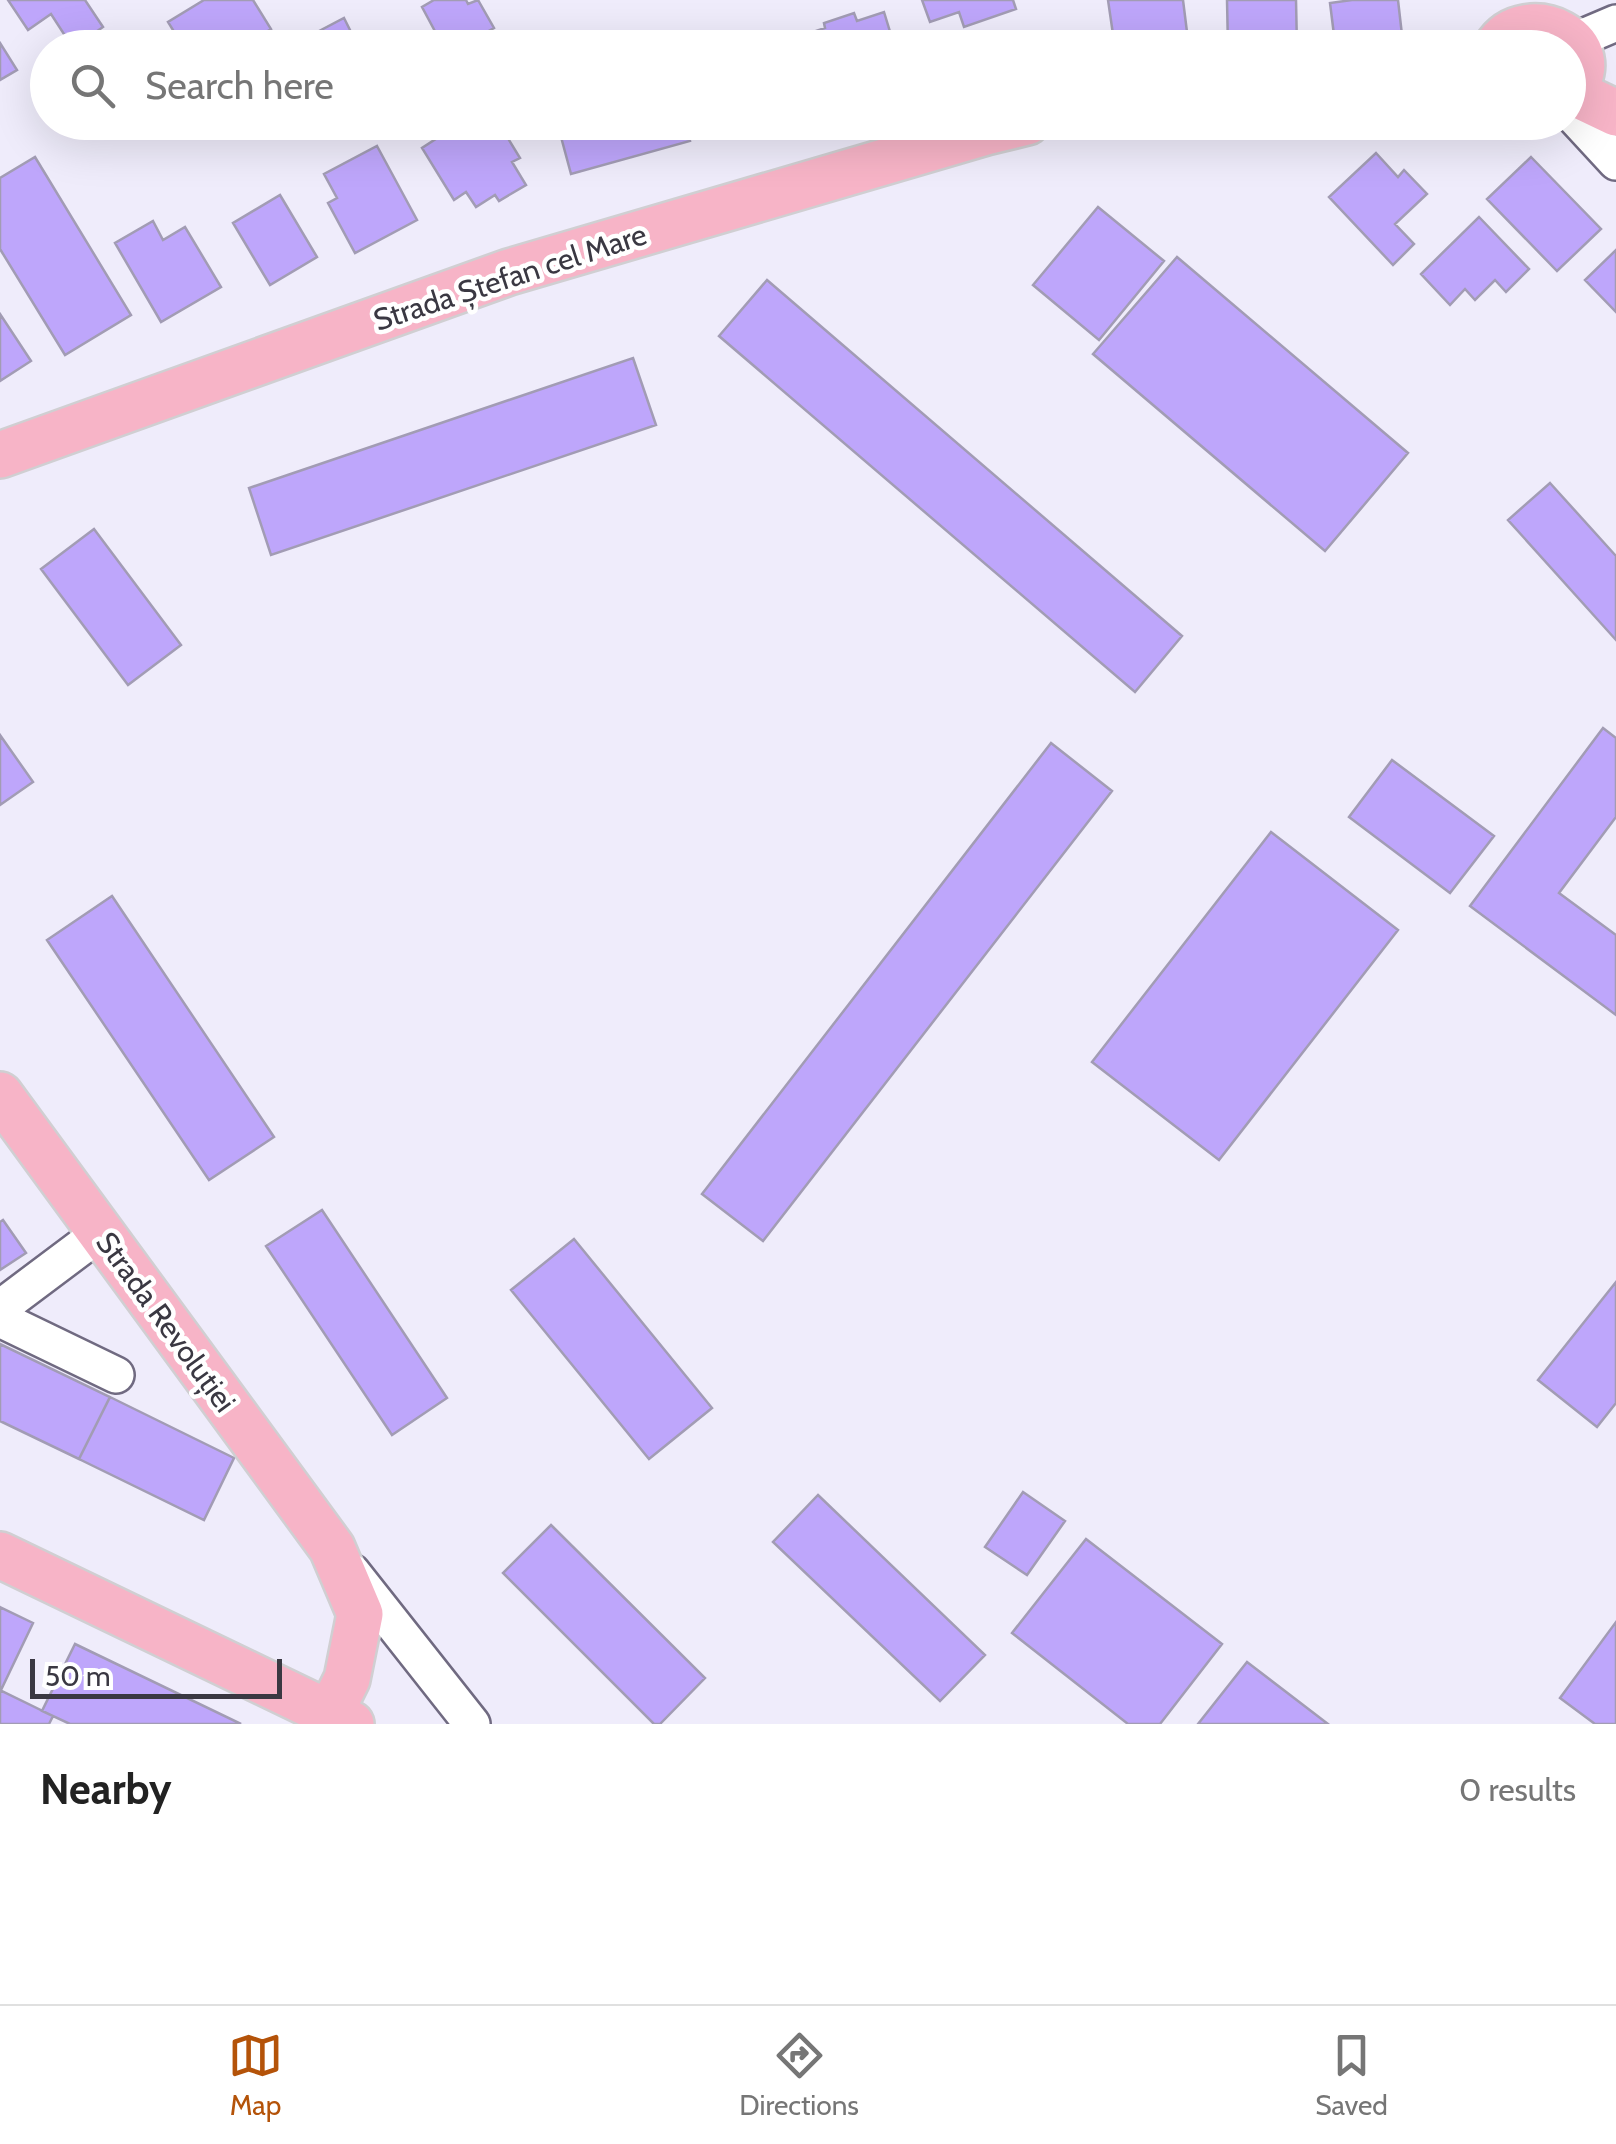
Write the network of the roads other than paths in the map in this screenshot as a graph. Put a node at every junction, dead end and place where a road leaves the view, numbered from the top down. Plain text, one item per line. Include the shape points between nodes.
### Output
1 (1510, 19) edge
2 (1596, 32) edge
3 (1586, 56) edge
4 (1586, 104) edge
5 (1616, 113) edge
6 (1586, 121) edge
7 (965, 140) edge
8 (1616, 162) edge
9 (0, 455) edge
10 (0, 1095) edge
11 (100, 1234) junction
12 (0, 1308) edge
13 (0, 1319) edge
14 (116, 1376) dead end
15 (332, 1548) junction
16 (0, 1556) edge
17 (341, 1719) edge
18 (472, 1724) edge

1 - 2 main road
2 - 3 main road
4 - 5 main road
6 - 8 street
7 - 9 main road, Strada Ștefan cel Mare via 509,272
10 - 11 main road, Strada Revoluției
11 - 12 street
11 - 15 main road, Strada Revoluției
13 - 14 street
15 - 17 main road, Strada Revoluției via 360,1614
15 - 18 street, Strada Revoluției
16 - 17 main road

